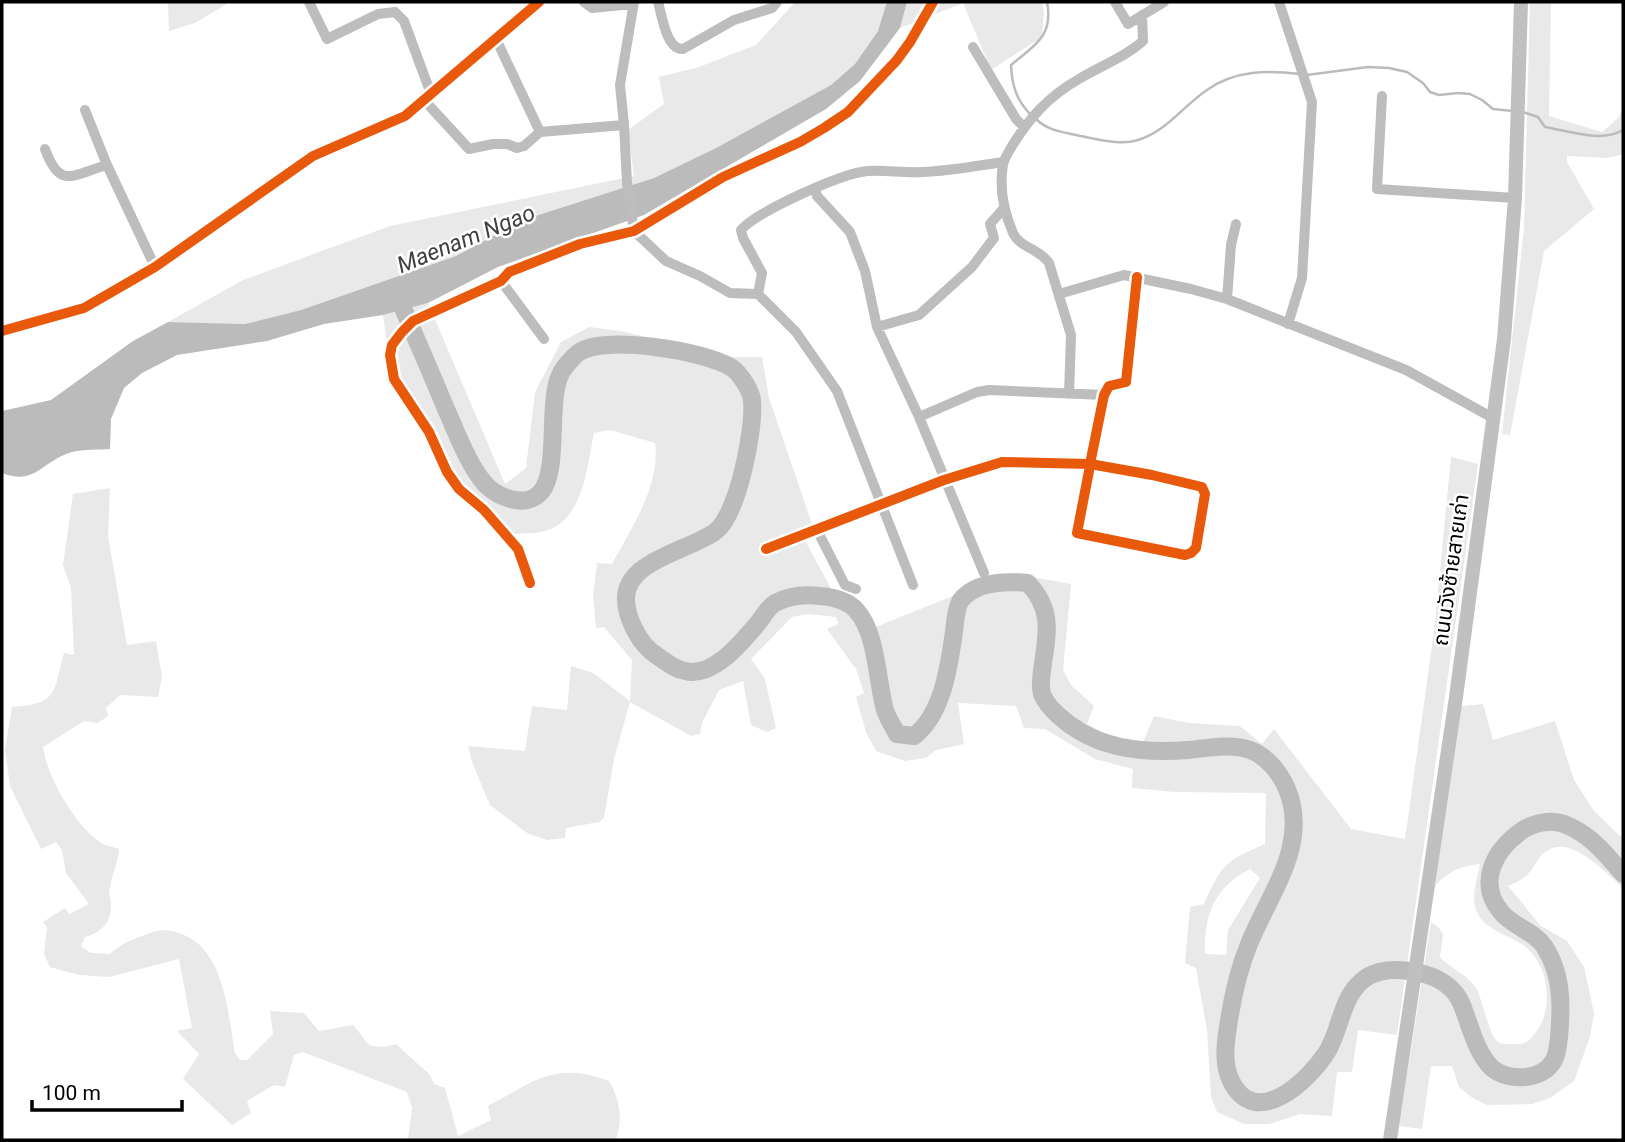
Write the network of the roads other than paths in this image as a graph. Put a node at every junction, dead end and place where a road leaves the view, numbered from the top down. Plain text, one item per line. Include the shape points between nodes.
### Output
1 (310, 2) edge
2 (539, 2) edge
3 (584, 2) edge
4 (658, 2) edge
5 (777, 2) edge
6 (933, 2) edge
7 (1115, 2) edge
8 (1164, 2) edge
9 (1279, 2) edge
10 (1521, 2) edge
11 (634, 3) edge
12 (1142, 15) junction
13 (496, 39) junction
14 (973, 47) dead end
15 (1382, 96) dead end
16 (427, 97) junction
17 (85, 110) dead end
18 (1026, 124) junction
19 (624, 125) junction
20 (540, 132) junction
21 (46, 149) dead end
22 (1003, 162) junction
23 (107, 165) junction
24 (815, 188) junction
25 (1515, 198) junction
26 (1004, 208) junction
27 (1236, 224) dead end
28 (633, 227) junction
29 (155, 267) junction
30 (1137, 277) junction
31 (501, 281) junction
32 (758, 294) junction
33 (1059, 294) junction
34 (1227, 299) junction
35 (1288, 324) junction
36 (877, 327) junction
37 (2, 331) edge
38 (544, 339) dead end
39 (1069, 394) junction
40 (1104, 395) junction
41 (919, 417) junction
42 (1493, 418) junction
43 (1090, 464) junction
44 (944, 480) junction
45 (883, 505) junction
46 (817, 530) junction
47 (766, 549) dead end
48 (984, 573) dead end
49 (530, 583) dead end
50 (913, 584) dead end
51 (856, 589) dead end
52 (1390, 1140) edge

1 - 16 street via 327,39 378,14 395,12 404,21
2 - 13 street
3 - 11 street via 592,8
4 - 5 street via 673,48 682,50
6 - 28 street via 897,60 848,112 800,142
7 - 12 street via 1128,24
8 - 12 street
9 - 35 street via 1312,102 1306,247
10 - 25 main road, ถนนวังซ้ายสายเก่า
11 - 19 street via 620,85
12 - 18 street via 1143,41 1134,50 1045,101
13 - 16 street
13 - 20 street
14 - 18 street via 1016,119
15 - 25 street via 1377,189
16 - 20 street via 469,149 493,144 517,148
16 - 29 street via 405,116 313,156
17 - 23 street
18 - 22 street
19 - 20 street
19 - 28 street
21 - 23 street via 61,176
22 - 24 street via 923,172 865,171
22 - 26 street
23 - 29 street
24 - 32 street via 741,230 762,273
24 - 36 street via 850,232
25 - 42 main road, ถนนวังซ้ายสายเก่า
26 - 33 street via 1014,236 1044,255
26 - 36 street via 990,224 994,239 972,267 919,315
27 - 34 street
28 - 31 street via 509,272
28 - 32 street via 666,261 730,293
29 - 37 street via 84,308
30 - 33 street via 1124,275
30 - 34 street
30 - 40 street via 1126,382 1109,386
31 - 38 street
31 - 49 street via 413,321 392,345 390,355 394,379 429,432 442,463 460,489 518,549
32 - 45 street via 796,332 837,391
33 - 39 street via 1071,335
34 - 35 street
35 - 42 street via 1406,370
36 - 41 street
39 - 40 street
39 - 41 street via 989,390
40 - 43 street
41 - 44 street
42 - 52 main road, ถนนวังซ้ายสายเก่า
43 - 43 street via 1077,533 1191,554 1196,548 1205,494 1202,487
43 - 44 street via 1002,462
44 - 45 street
44 - 48 street
45 - 46 street
45 - 50 street
46 - 47 street
46 - 51 street via 845,586

